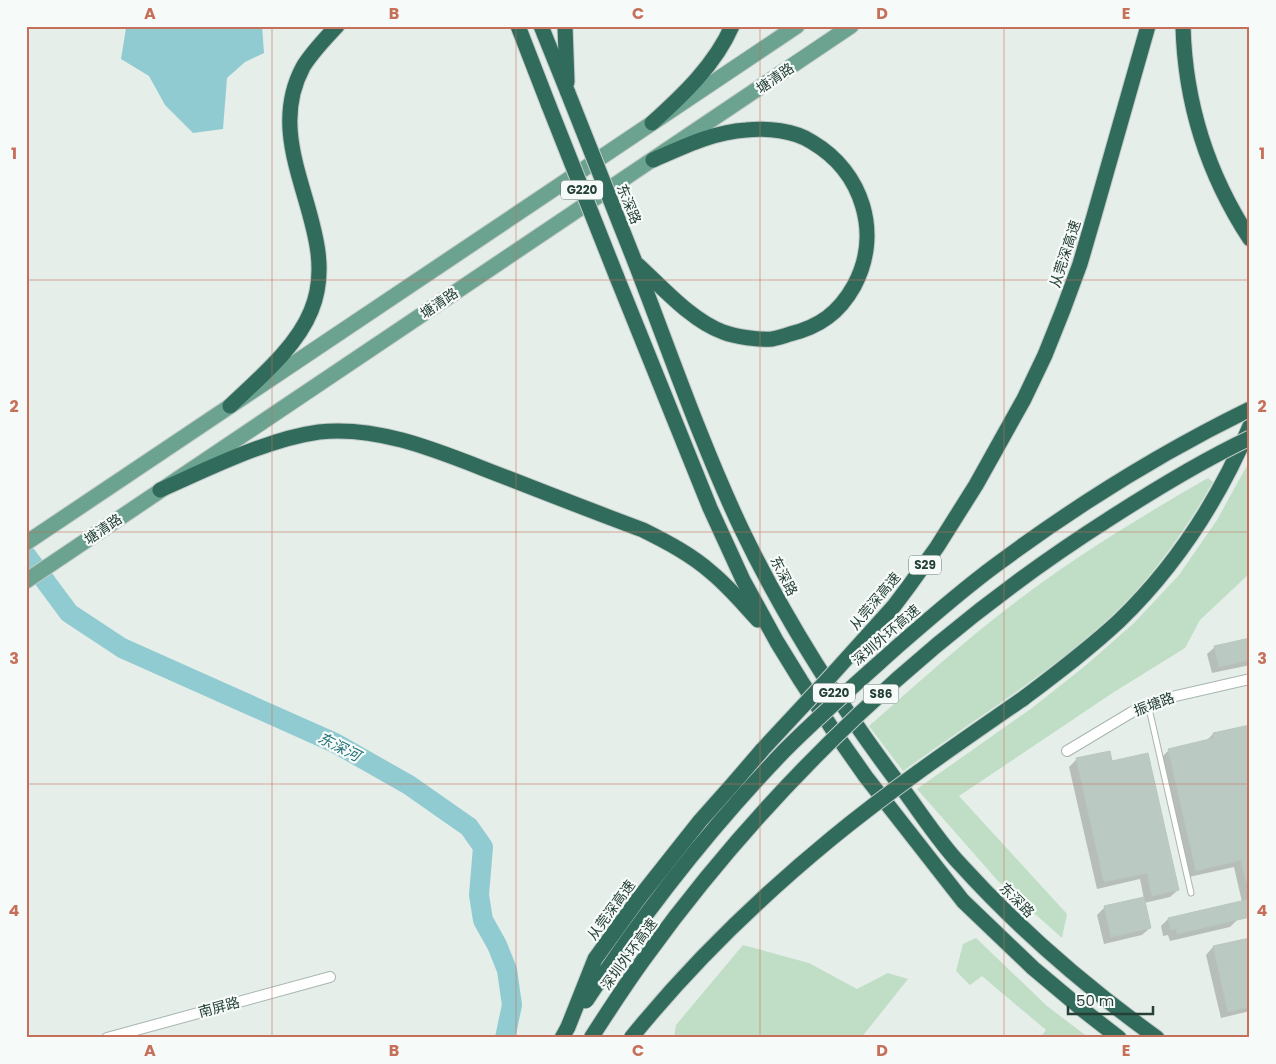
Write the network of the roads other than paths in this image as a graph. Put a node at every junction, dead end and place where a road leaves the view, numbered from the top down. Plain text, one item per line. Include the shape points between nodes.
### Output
1 (338, 26) edge
2 (518, 26) edge
3 (541, 26) edge
4 (565, 26) edge
5 (732, 26) edge
6 (797, 26) edge
7 (852, 26) edge
8 (1148, 26) edge
9 (1183, 26) edge
10 (568, 93) junction
11 (652, 123) junction
12 (653, 160) junction
13 (1250, 238) edge
14 (635, 262) junction
15 (230, 406) junction
16 (1250, 409) edge
17 (1250, 426) edge
18 (1250, 438) edge
19 (160, 490) junction
20 (26, 543) edge
21 (26, 581) edge
22 (777, 642) junction
23 (1250, 679) edge
24 (1148, 704) junction
25 (1067, 751) dead end
26 (1191, 894) dead end
27 (330, 977) dead end
28 (565, 1033) edge
29 (107, 1038) edge
30 (591, 1038) edge
31 (631, 1038) edge
32 (1119, 1038) edge
33 (1157, 1038) edge

1 - 15 highway via 304,67 296,84 289,120 290,138 319,259 316,296 311,312 292,343
2 - 22 highway, G220, bridge via 710,508 743,580
3 - 10 highway, 东深路 / G220
4 - 10 highway
5 - 11 highway via 702,73
6 - 11 main road
7 - 12 main road, 塘清路
8 - 28 highway, 从莞深高速 / S29, bridge via 1080,264 1063,310 1024,399 976,485 933,553 894,606 700,821 639,898 595,959
9 - 13 highway via 1186,73 1193,111 1225,197
10 - 14 highway, 东深路 / G220, bridge
11 - 15 main road
12 - 14 highway via 698,140 746,130 779,131 811,141 838,162 856,189 866,220 865,261 850,294 824,321 810,329 771,339 724,333 708,325
12 - 19 main road, 塘清路
14 - 33 highway, 东深路 / G220 via 741,527 778,601 824,679 957,862 1048,952
15 - 20 main road
16 - 28 highway, 深圳外环高速 / S86, bridge via 1159,458 1027,543 873,668 786,750 707,838 611,962
17 - 31 highway, bridge via 1213,502 1185,544 1119,621 1063,669 870,808 795,869 690,970
18 - 30 highway, 深圳外环高速 / S86, bridge via 1185,472 1039,565 957,629 872,702 804,768 734,846 647,955
19 - 21 main road, 塘清路
19 - 22 highway via 296,436 344,431 371,433 441,452 667,542 711,571 732,590
22 - 32 highway, G220 via 866,777 963,901 1034,968
23 - 24 street, 振塘路
24 - 25 street, 振塘路
24 - 26 lane
27 - 29 street, 南屏路

